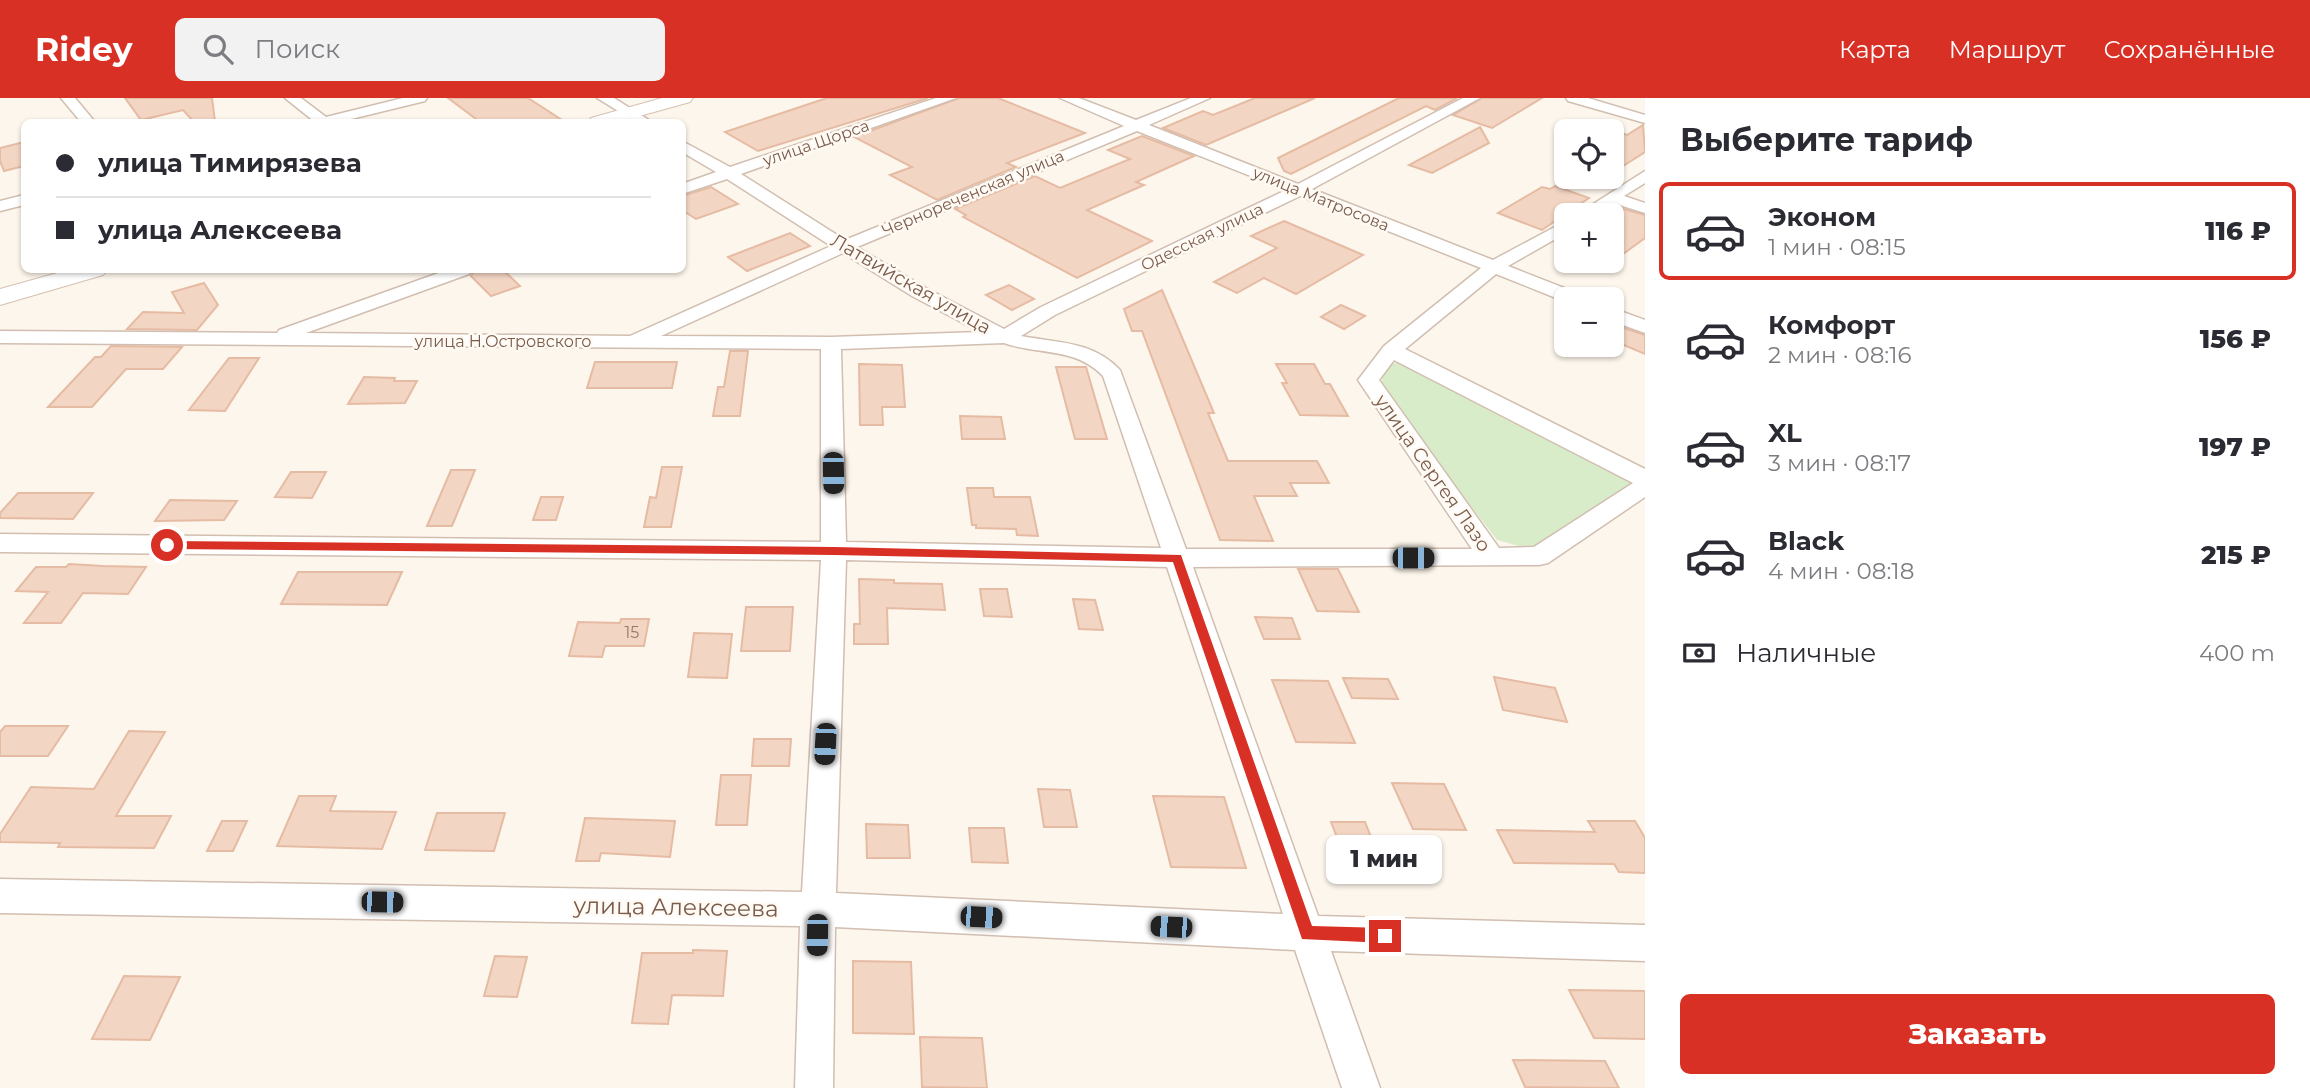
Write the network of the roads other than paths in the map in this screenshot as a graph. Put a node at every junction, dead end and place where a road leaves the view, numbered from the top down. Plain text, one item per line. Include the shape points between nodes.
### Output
1 (68, 98) edge
2 (292, 98) edge
3 (420, 98) edge
4 (604, 98) edge
5 (683, 98) edge
6 (949, 98) edge
7 (1067, 98) edge
8 (1203, 98) edge
9 (1473, 98) edge
10 (1573, 98) edge
11 (637, 118) edge
12 (86, 119) edge
13 (320, 119) edge
14 (336, 119) edge
15 (1645, 119) edge
16 (1136, 125) junction
17 (686, 147) edge
18 (729, 172) junction
19 (1645, 176) edge
20 (686, 188) edge
21 (1298, 190) junction
22 (1613, 198) junction
23 (21, 201) edge
24 (1604, 203) edge
25 (0, 206) edge
26 (1645, 208) edge
27 (1554, 233) edge
28 (843, 247) junction
29 (1494, 267) junction
30 (84, 273) edge
31 (455, 273) edge
32 (1554, 291) edge
33 (0, 297) edge
34 (1624, 319) edge
35 (1645, 327) edge
36 (0, 337) edge
37 (1005, 337) junction
38 (271, 339) junction
39 (629, 342) junction
40 (831, 343) junction
41 (1391, 350) junction
42 (1645, 479) edge
43 (1645, 486) edge
44 (0, 543) edge
45 (834, 551) junction
46 (1178, 558) junction
47 (1492, 558) junction
48 (0, 896) edge
49 (818, 909) junction
50 (1307, 933) junction
51 (1645, 943) edge
52 (814, 1088) edge
53 (1361, 1088) edge

1 - 12 street
2 - 13 street
3 - 14 street
4 - 11 street
5 - 11 street
6 - 18 street, улица Щорса
7 - 16 street, улица Матросова
8 - 16 street, Чернореченская улица
9 - 21 street, Одесская улица
10 - 15 street
16 - 21 street, улица Матросова
16 - 28 street, Чернореченская улица
17 - 18 street, Латвийская улица
18 - 20 street, улица Щорса
18 - 28 street, Латвийская улица
19 - 22 street
21 - 29 street, улица Матросова
21 - 37 street, Одесская улица via 1048,311
22 - 24 street
22 - 26 street
23 - 25 street
27 - 29 street, улица Сергея Лазо
28 - 37 street, Латвийская улица
28 - 39 street, Чернореченская улица
29 - 32 street, улица Матросова
29 - 41 street, улица Сергея Лазо
30 - 33 street
31 - 38 street
34 - 35 street
36 - 38 street, улица Н.Островского
37 - 40 street, улица Н.Островского
37 - 46 street, Латвийская улица via 1078,351 1104,361 1113,374
38 - 39 street, улица Н.Островского
39 - 40 street, улица Н.Островского
40 - 45 street
41 - 42 street
41 - 47 street, улица Сергея Лазо via 1368,380
43 - 47 street, улица Сергея Лазо via 1539,556
44 - 45 street
45 - 46 street
45 - 49 street
46 - 47 street
46 - 50 street, Латвийская улица
48 - 49 street, улица Алексеева
49 - 50 street, улица Алексеева
49 - 52 street
50 - 51 street, улица Алексеева
50 - 53 street, Латвийская улица

